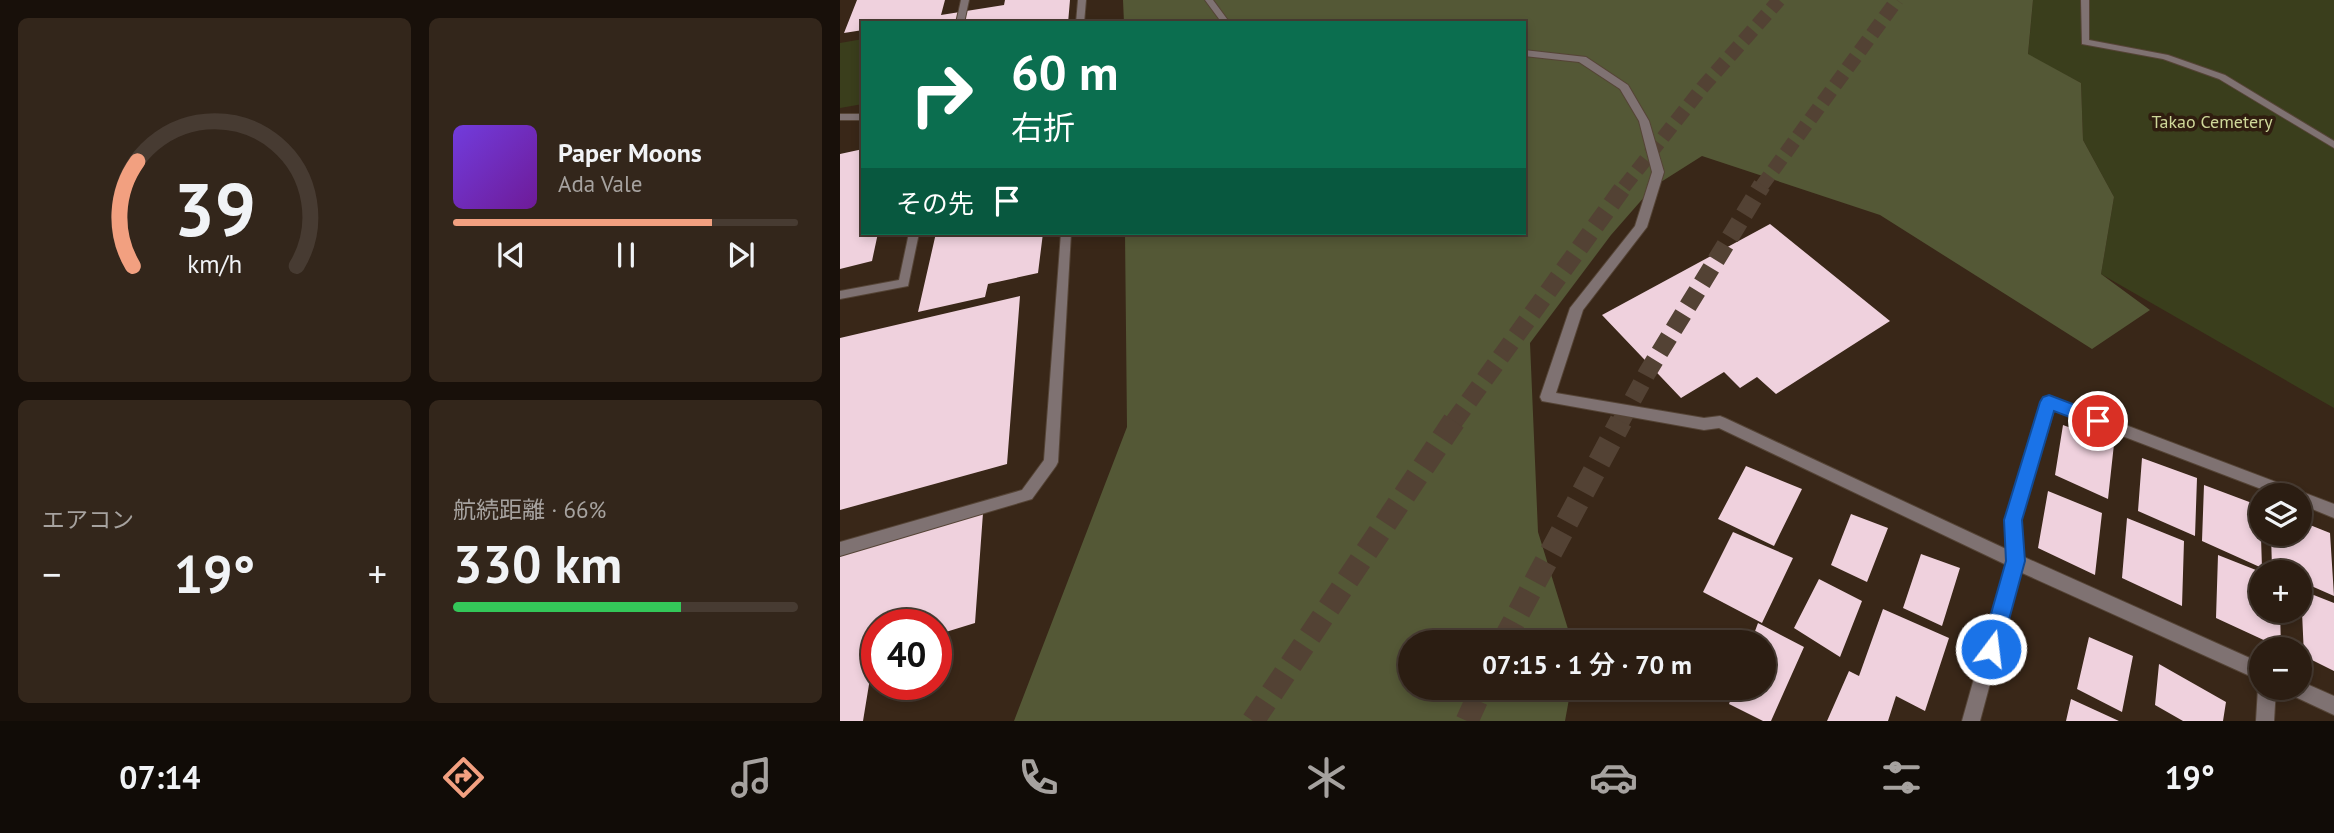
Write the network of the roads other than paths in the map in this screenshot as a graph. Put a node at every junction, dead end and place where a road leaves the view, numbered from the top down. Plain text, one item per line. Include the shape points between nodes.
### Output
1 (965, 0) edge
2 (1082, 0) edge
3 (1209, 0) edge
4 (2085, 0) edge
5 (960, 21) edge
6 (1080, 21) edge
7 (1225, 21) edge
8 (1526, 53) edge
9 (840, 117) edge
10 (861, 117) edge
11 (2334, 145) edge
12 (914, 235) edge
13 (1066, 235) edge
14 (840, 295) edge
15 (2263, 483) edge
16 (2312, 502) edge
17 (2334, 511) edge
18 (840, 549) edge
19 (2015, 561) junction
20 (2249, 667) edge
21 (2312, 696) edge
22 (2266, 700) edge
23 (2334, 706) edge
24 (1971, 721) edge
25 (2264, 721) edge

1 - 5 lane
2 - 6 lane
3 - 7 lane
4 - 11 lane via 2085,42 2165,57 2222,77
8 - 19 street via 1582,60 1624,87 1644,121 1658,172 1641,227 1577,308 1547,397 1704,424 1720,422
9 - 10 lane
12 - 14 lane via 904,283
13 - 18 lane via 1051,462 1027,495
15 - 19 street via 2049,402 2013,520
16 - 17 street
19 - 20 street
19 - 24 street
21 - 23 street
22 - 25 street

